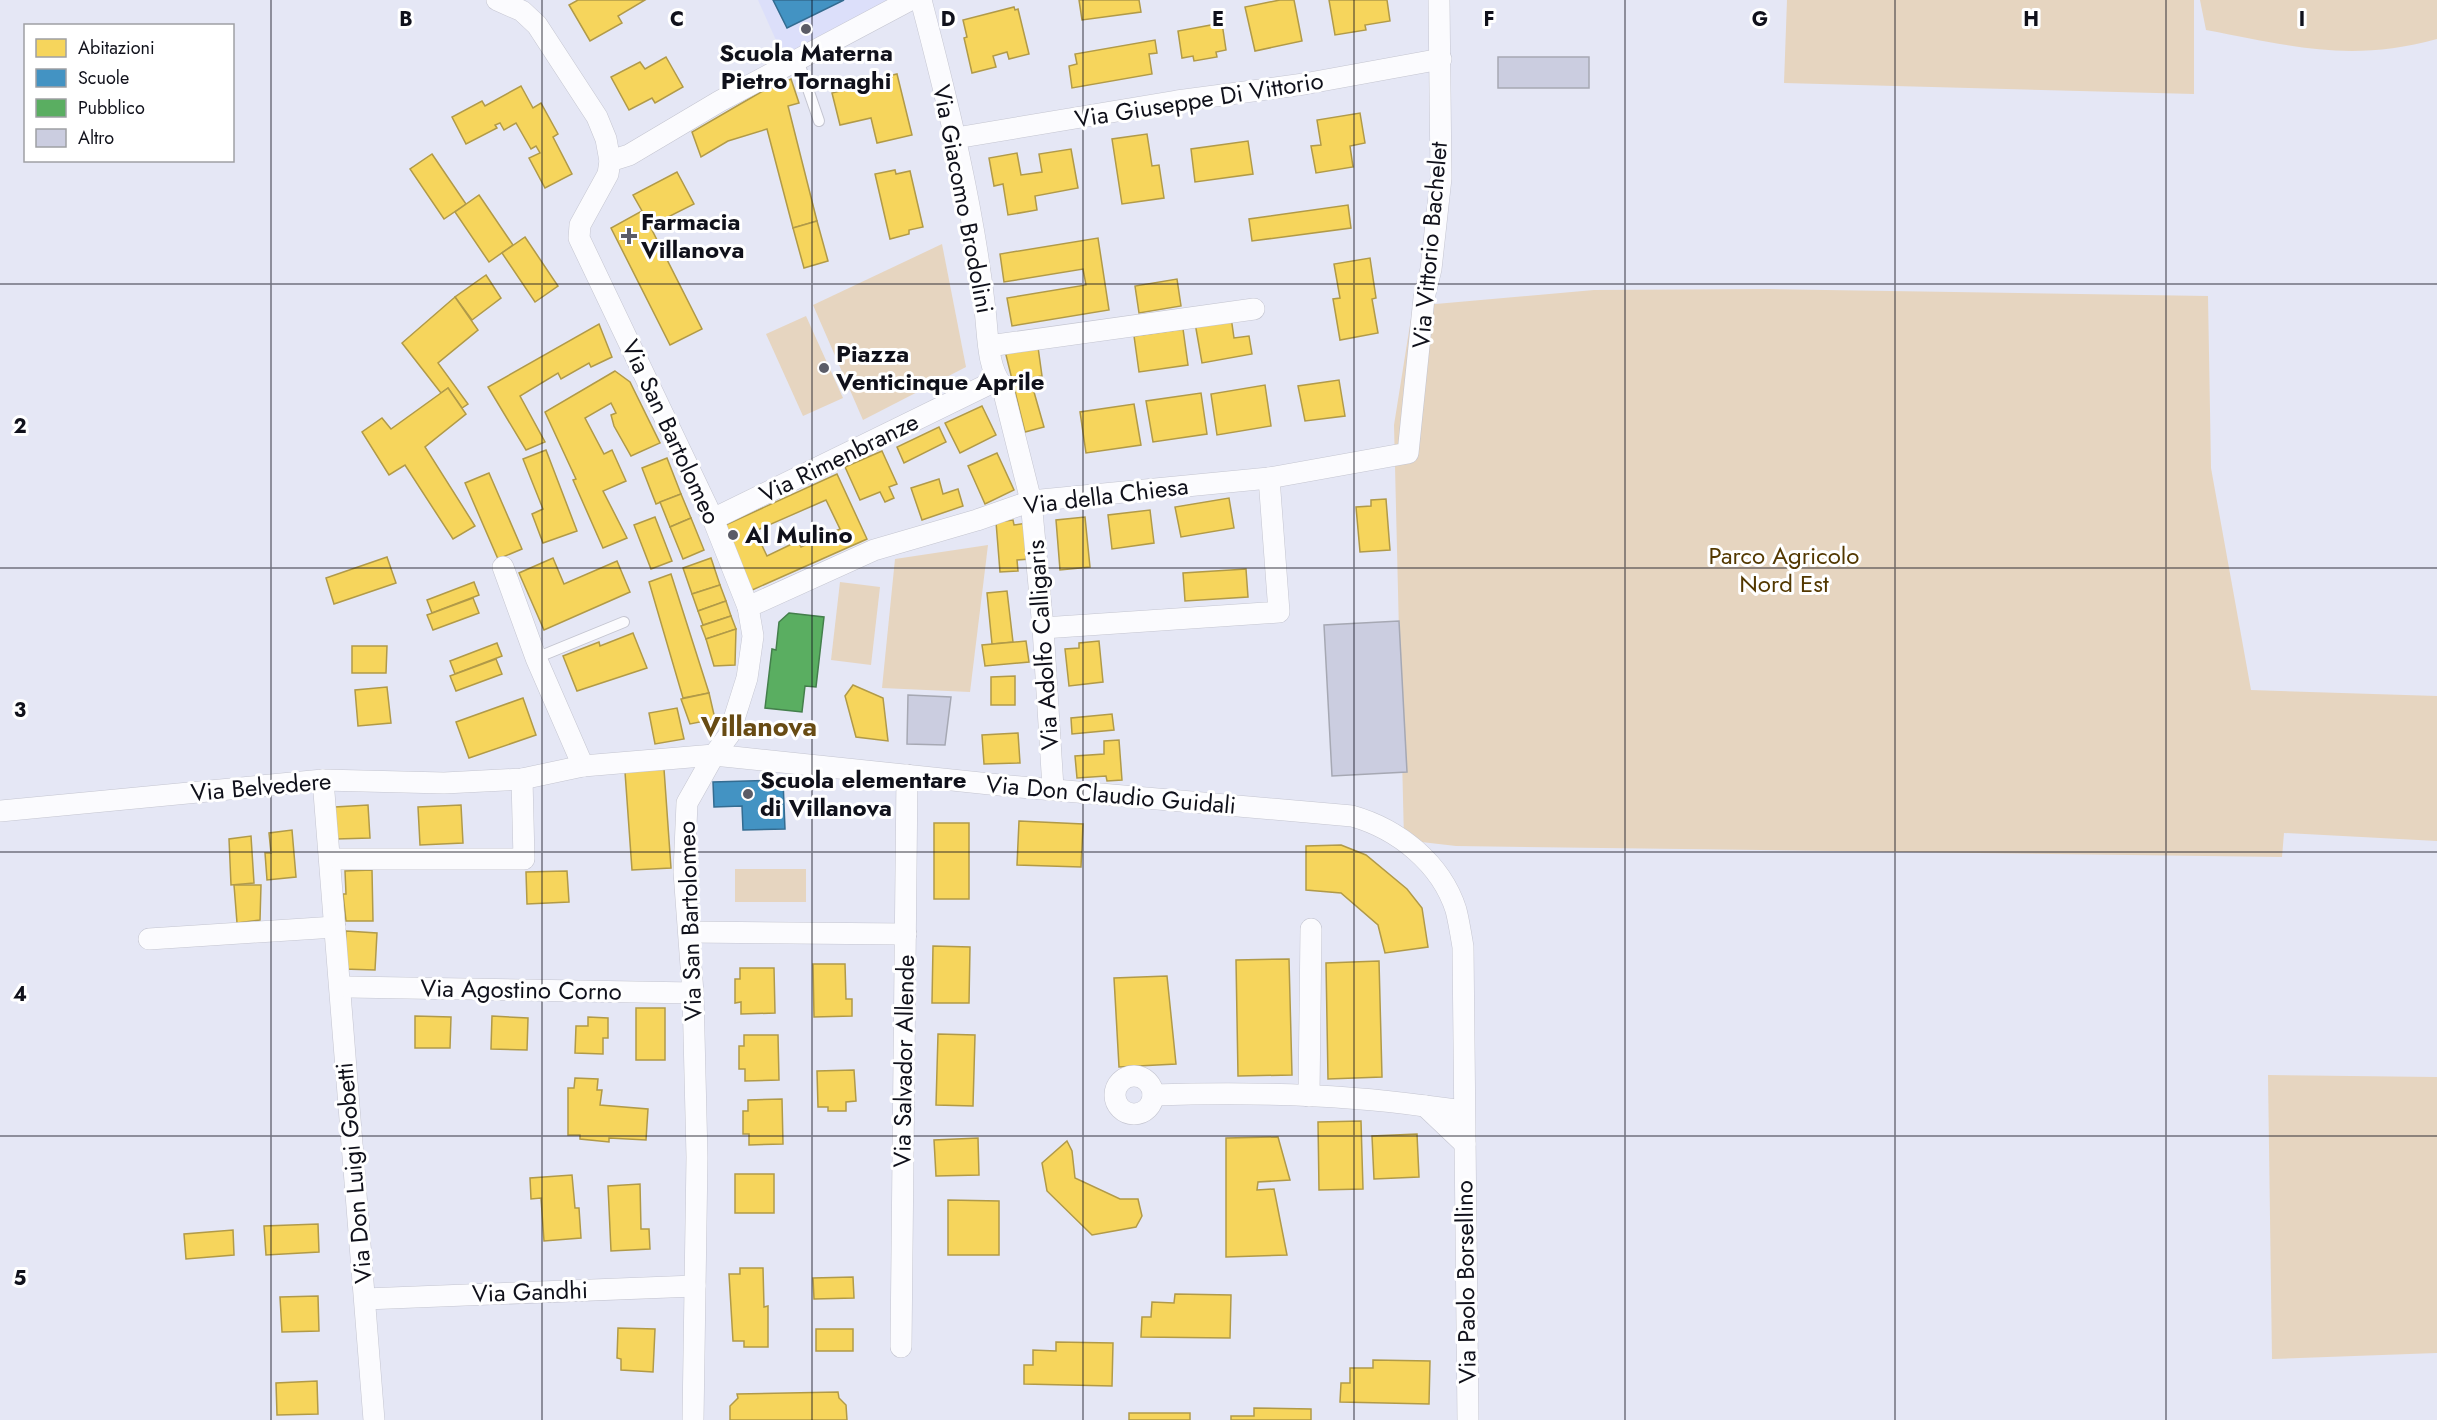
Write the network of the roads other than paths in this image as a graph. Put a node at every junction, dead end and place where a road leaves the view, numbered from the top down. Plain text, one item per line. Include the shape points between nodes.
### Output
1 (497, 0) edge
2 (910, 0) edge
3 (921, 0) edge
4 (1439, 0) edge
5 (1441, 59) junction
6 (798, 60) junction
7 (819, 121) dead end
8 (957, 138) junction
9 (610, 162) junction
10 (1254, 309) dead end
11 (989, 346) junction
12 (997, 380) junction
13 (1408, 453) joint
14 (1269, 478) junction
15 (1031, 501) junction
16 (713, 519) junction
17 (503, 567) dead end
18 (748, 607) junction
19 (624, 622) dead end
20 (1043, 628) junction
21 (536, 658) junction
22 (714, 754) junction
23 (583, 766) junction
24 (907, 775) junction
25 (522, 779) junction
26 (323, 780) junction
27 (1053, 788) junction
28 (0, 811) edge
29 (1398, 835) joint
30 (338, 859) dead end
31 (335, 927) junction
32 (1311, 930) dead end
33 (689, 932) junction
34 (906, 934) junction
35 (149, 939) dead end
36 (348, 987) dead end
37 (693, 993) junction
38 (1153, 1095) dead end
39 (1309, 1096) junction
40 (1425, 1106) junction
41 (1464, 1111) junction
42 (1465, 1144) junction
43 (695, 1286) junction
44 (364, 1299) junction
45 (900, 1347) dead end
46 (693, 1419) edge
47 (374, 1420) edge
48 (1468, 1420) edge

1 - 9 street via 530,16 544,34 601,125
2 - 6 street
3 - 8 street, Via Giacomo Brodolini
4 - 5 street, Via Vittorio Bachelet
5 - 8 street, Via Giuseppe Di Vittorio
5 - 13 street, Via Vittorio Bachelet via 1441,178
6 - 7 lane
6 - 9 street
8 - 11 street, Via Giacomo Brodolini via 978,250
9 - 16 street, Via San Bartolomeo via 605,181 580,225 579,238
10 - 11 street
11 - 12 street, Via Giacomo Brodolini
12 - 15 street, Via Giacomo Brodolini via 1002,386
12 - 16 street, Via Rimenbranze
13 - 14 street, Via della Chiesa
14 - 15 street, Via della Chiesa
14 - 20 street via 1279,612
15 - 18 street, Via della Chiesa via 874,550
15 - 20 street, Via Adolfo Calligaris
16 - 18 street, Via San Bartolomeo
17 - 21 street
18 - 22 street, Via San Bartolomeo via 753,636 747,678 729,735
19 - 21 lane
20 - 27 street, Via Adolfo Calligaris
21 - 23 street
22 - 23 street, Via Belvedere
22 - 24 street, Via Don Claudio Guidali
22 - 33 street, Via San Bartolomeo via 687,803 684,872
23 - 25 street, Via Belvedere
24 - 27 street, Via Don Claudio Guidali
24 - 34 street, Via Salvador Allende
25 - 26 street, Via Belvedere via 444,783
25 - 30 street via 524,859
26 - 28 street, Via Belvedere
26 - 31 street, Via Don Luigi Gobetti
27 - 29 street, Via Don Claudio Guidali via 1352,816
29 - 41 street, Via Paolo Borsellino via 1438,875 1455,909 1463,947
31 - 35 street
31 - 44 street, Via Don Luigi Gobetti
32 - 39 street
33 - 34 street
33 - 37 street, Via San Bartolomeo
34 - 45 street, Via Salvador Allende
36 - 37 street, Via Agostino Corno
37 - 43 street, Via San Bartolomeo
38 - 39 street via 1231,1092
39 - 40 street
40 - 41 street
40 - 42 street
41 - 42 street, Via Paolo Borsellino
42 - 48 street, Via Paolo Borsellino
43 - 44 street, Via Gandhi
43 - 46 street, Via San Bartolomeo
44 - 47 street, Via Don Luigi Gobetti

